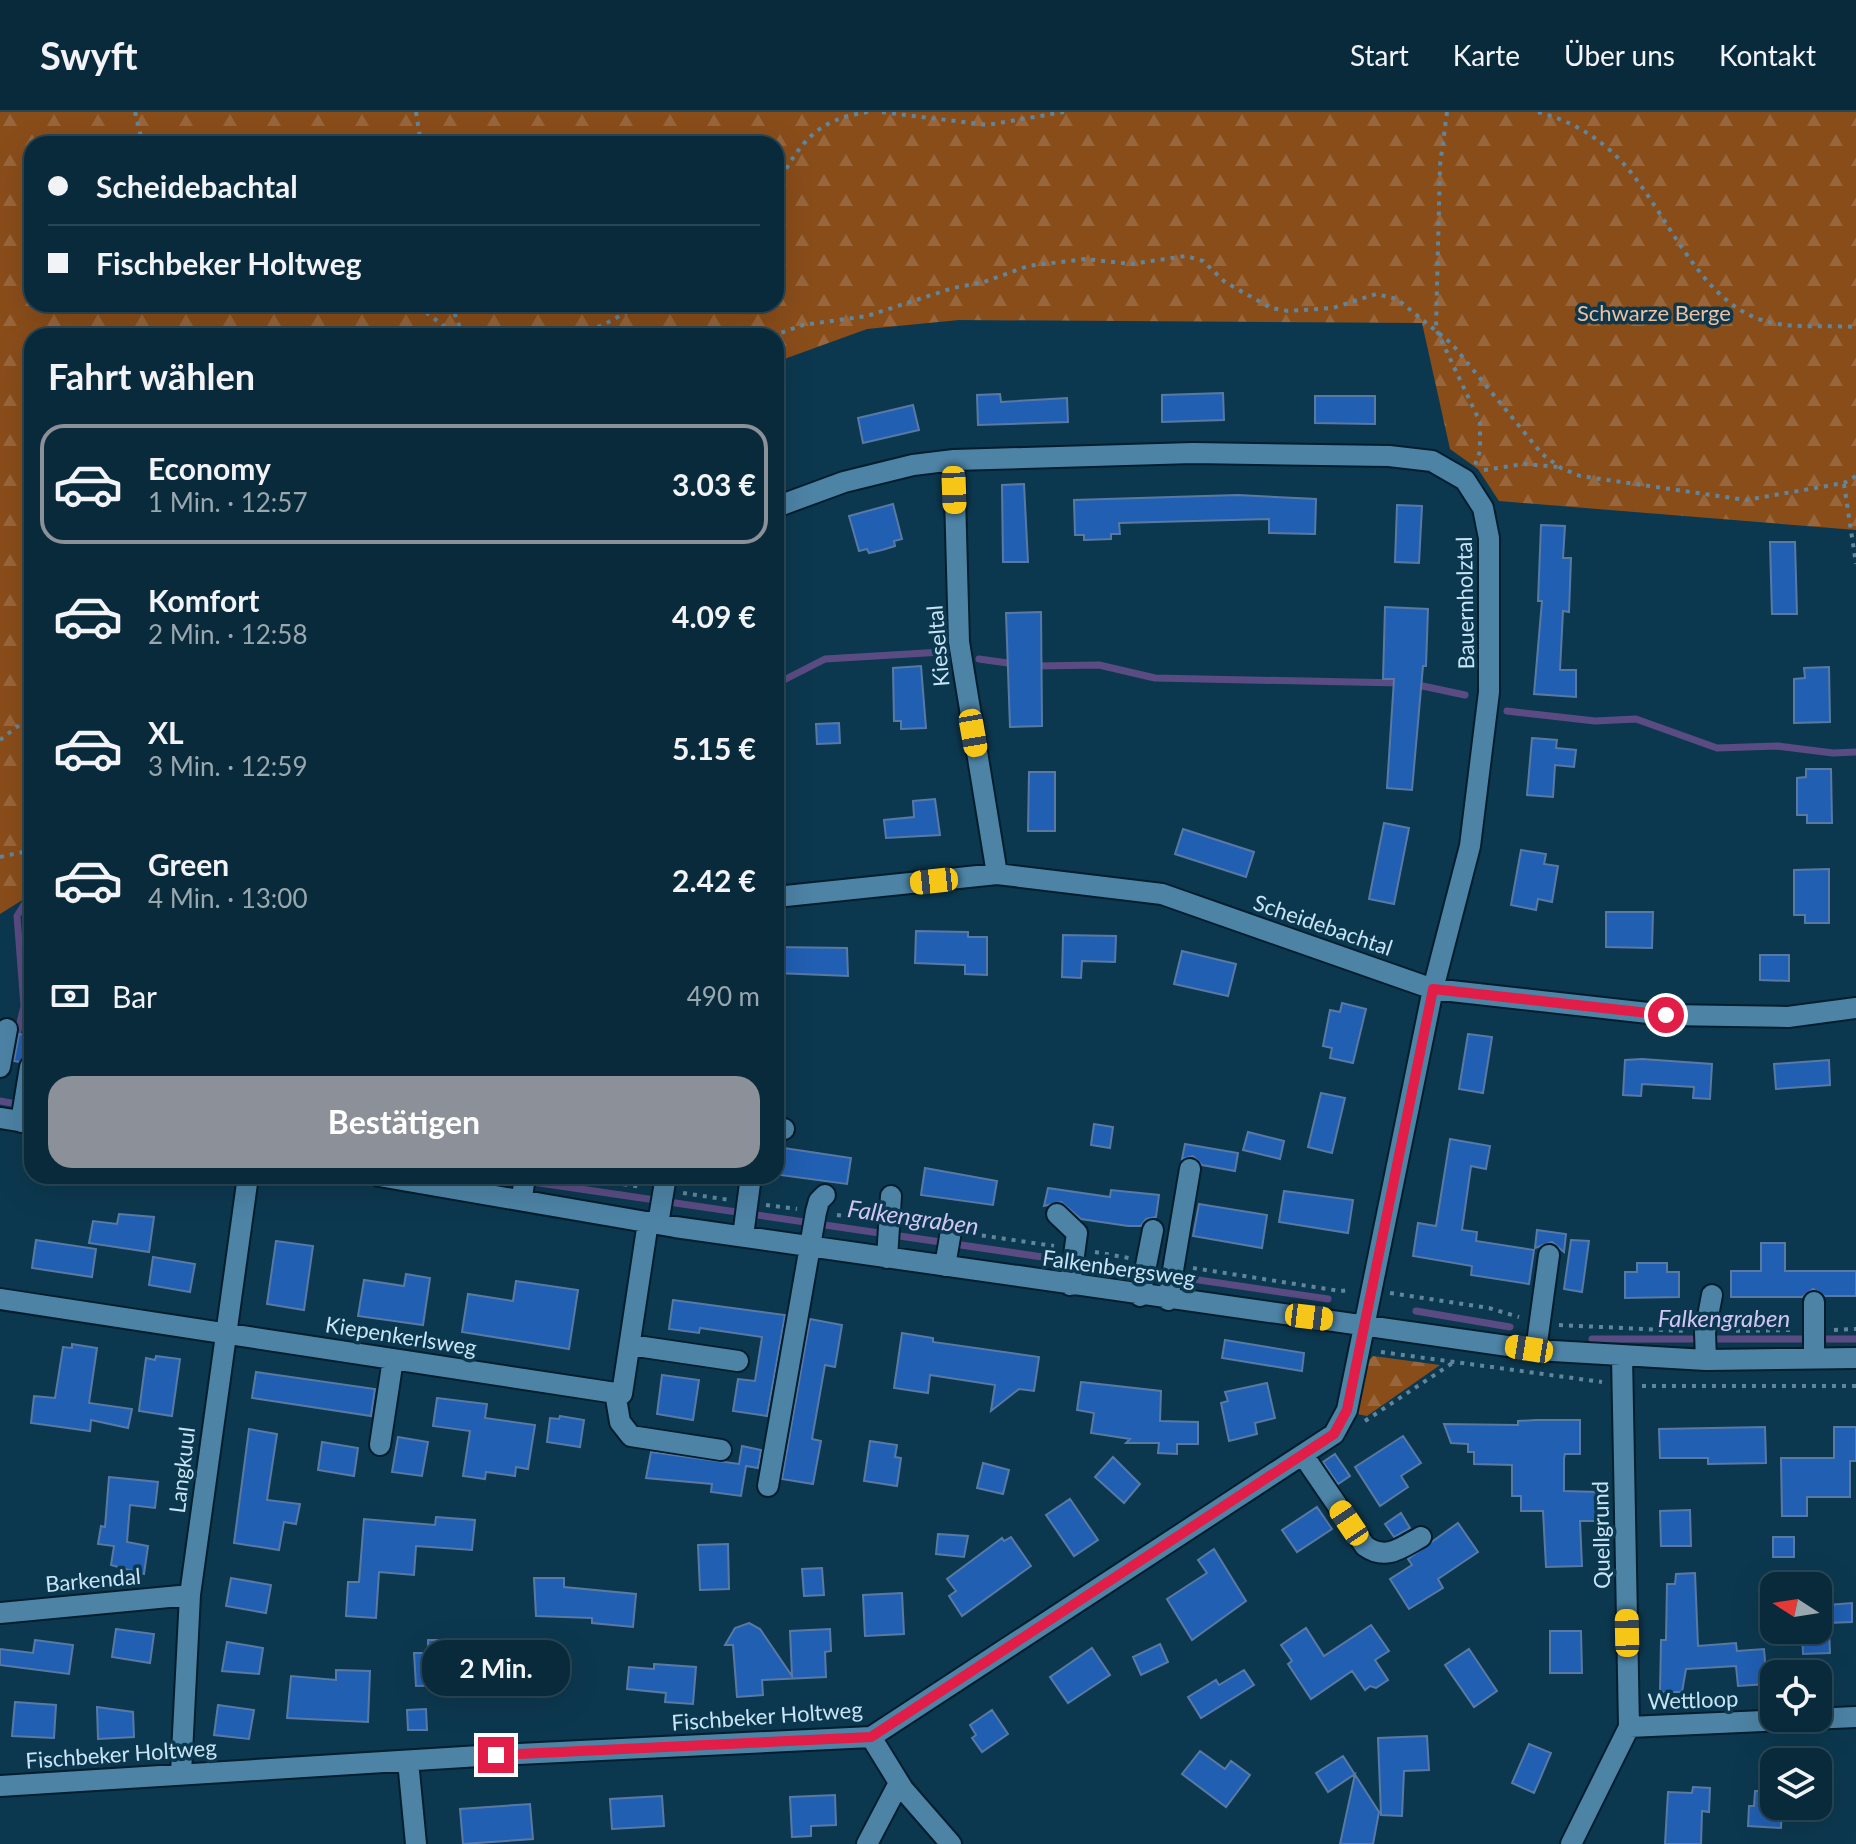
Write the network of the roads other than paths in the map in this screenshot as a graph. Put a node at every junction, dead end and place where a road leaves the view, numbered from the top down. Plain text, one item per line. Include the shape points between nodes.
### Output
1 (954, 460) junction
2 (784, 504) edge
3 (997, 874) junction
4 (784, 896) edge
5 (1433, 989) junction
6 (1856, 1008) edge
7 (7, 1029) dead end
8 (0, 1067) edge
9 (24, 1114) edge
10 (0, 1118) edge
11 (1190, 1169) dead end
12 (247, 1184) edge
13 (495, 1184) edge
14 (750, 1184) edge
15 (524, 1186) edge
16 (891, 1196) dead end
17 (660, 1202) edge
18 (1057, 1214) dead end
19 (746, 1216) junction
20 (817, 1220) junction
21 (1153, 1230) dead end
22 (888, 1237) junction
23 (1549, 1255) dead end
24 (1073, 1264) junction
25 (1144, 1275) junction
26 (1171, 1279) junction
27 (1712, 1295) dead end
28 (0, 1299) edge
29 (1814, 1302) dead end
30 (1365, 1324) junction
31 (224, 1333) junction
32 (1705, 1343) junction
33 (1814, 1343) junction
34 (630, 1345) junction
35 (1536, 1350) junction
36 (1622, 1356) junction
37 (1856, 1358) edge
38 (393, 1359) junction
39 (738, 1361) dead end
40 (615, 1392) junction
41 (380, 1445) dead end
42 (721, 1450) dead end
43 (1303, 1455) junction
44 (768, 1486) dead end
45 (1421, 1537) dead end
46 (190, 1595) junction
47 (0, 1613) edge
48 (1856, 1717) edge
49 (1629, 1727) junction
50 (871, 1737) junction
51 (408, 1761) junction
52 (181, 1773) junction
53 (899, 1783) junction
54 (0, 1786) edge
55 (416, 1844) edge
56 (867, 1844) edge
57 (951, 1844) edge
58 (1571, 1844) edge

1 - 2 street, Bauernholztal via 844,482
1 - 3 street, Kieseltal via 959,642
1 - 5 street, Bauernholztal via 1193,453 1389,456 1432,461 1465,480 1488,522 1489,692 1470,846
3 - 4 street, Scheidebachtal
3 - 5 street, Scheidebachtal via 1162,894
5 - 6 street, Scheidebachtal via 1666,1015 1788,1017
5 - 30 street, Bauernholztal
7 - 8 street
9 - 10 street
11 - 26 street
12 - 31 street, Langkuul
13 - 15 street, Falkenbergsweg
14 - 19 street
15 - 17 street, Falkenbergsweg
16 - 22 street
17 - 19 street, Falkenbergsweg
17 - 34 street
18 - 24 street via 1077,1233
19 - 20 street, Falkenbergsweg
20 - 22 street, Falkenbergsweg
20 - 44 street
21 - 25 street
22 - 24 street, Falkenbergsweg
23 - 35 street
24 - 25 street, Falkenbergsweg
25 - 26 street, Falkenbergsweg
26 - 30 street, Falkenbergsweg
27 - 32 street
28 - 31 street, Kiepenkerlsweg
29 - 33 street
30 - 35 street, Falkenbergsweg
30 - 43 street, Fischbeker Holtweg via 1347,1410 1334,1434
31 - 38 street, Kiepenkerlsweg
31 - 46 street, Langkuul
32 - 33 street, Falkenbergsweg
32 - 36 street, Falkenbergsweg
33 - 37 street, Falkenbergsweg
34 - 39 street
34 - 40 street via 622,1394
35 - 36 street, Falkenbergsweg
36 - 49 street, Quellgrund
38 - 40 street, Kiepenkerlsweg
38 - 41 street
40 - 42 street via 620,1422 631,1436
43 - 45 street via 1375,1553 1386,1554
43 - 50 street, Fischbeker Holtweg
46 - 47 street, Barkendal
46 - 52 street, Langkuul
48 - 49 street, Wettloop
49 - 58 street, Quellgrund
50 - 51 street, Fischbeker Holtweg
50 - 53 street
51 - 52 street, Fischbeker Holtweg
51 - 55 street
52 - 54 street, Fischbeker Holtweg
53 - 56 street
53 - 57 street

